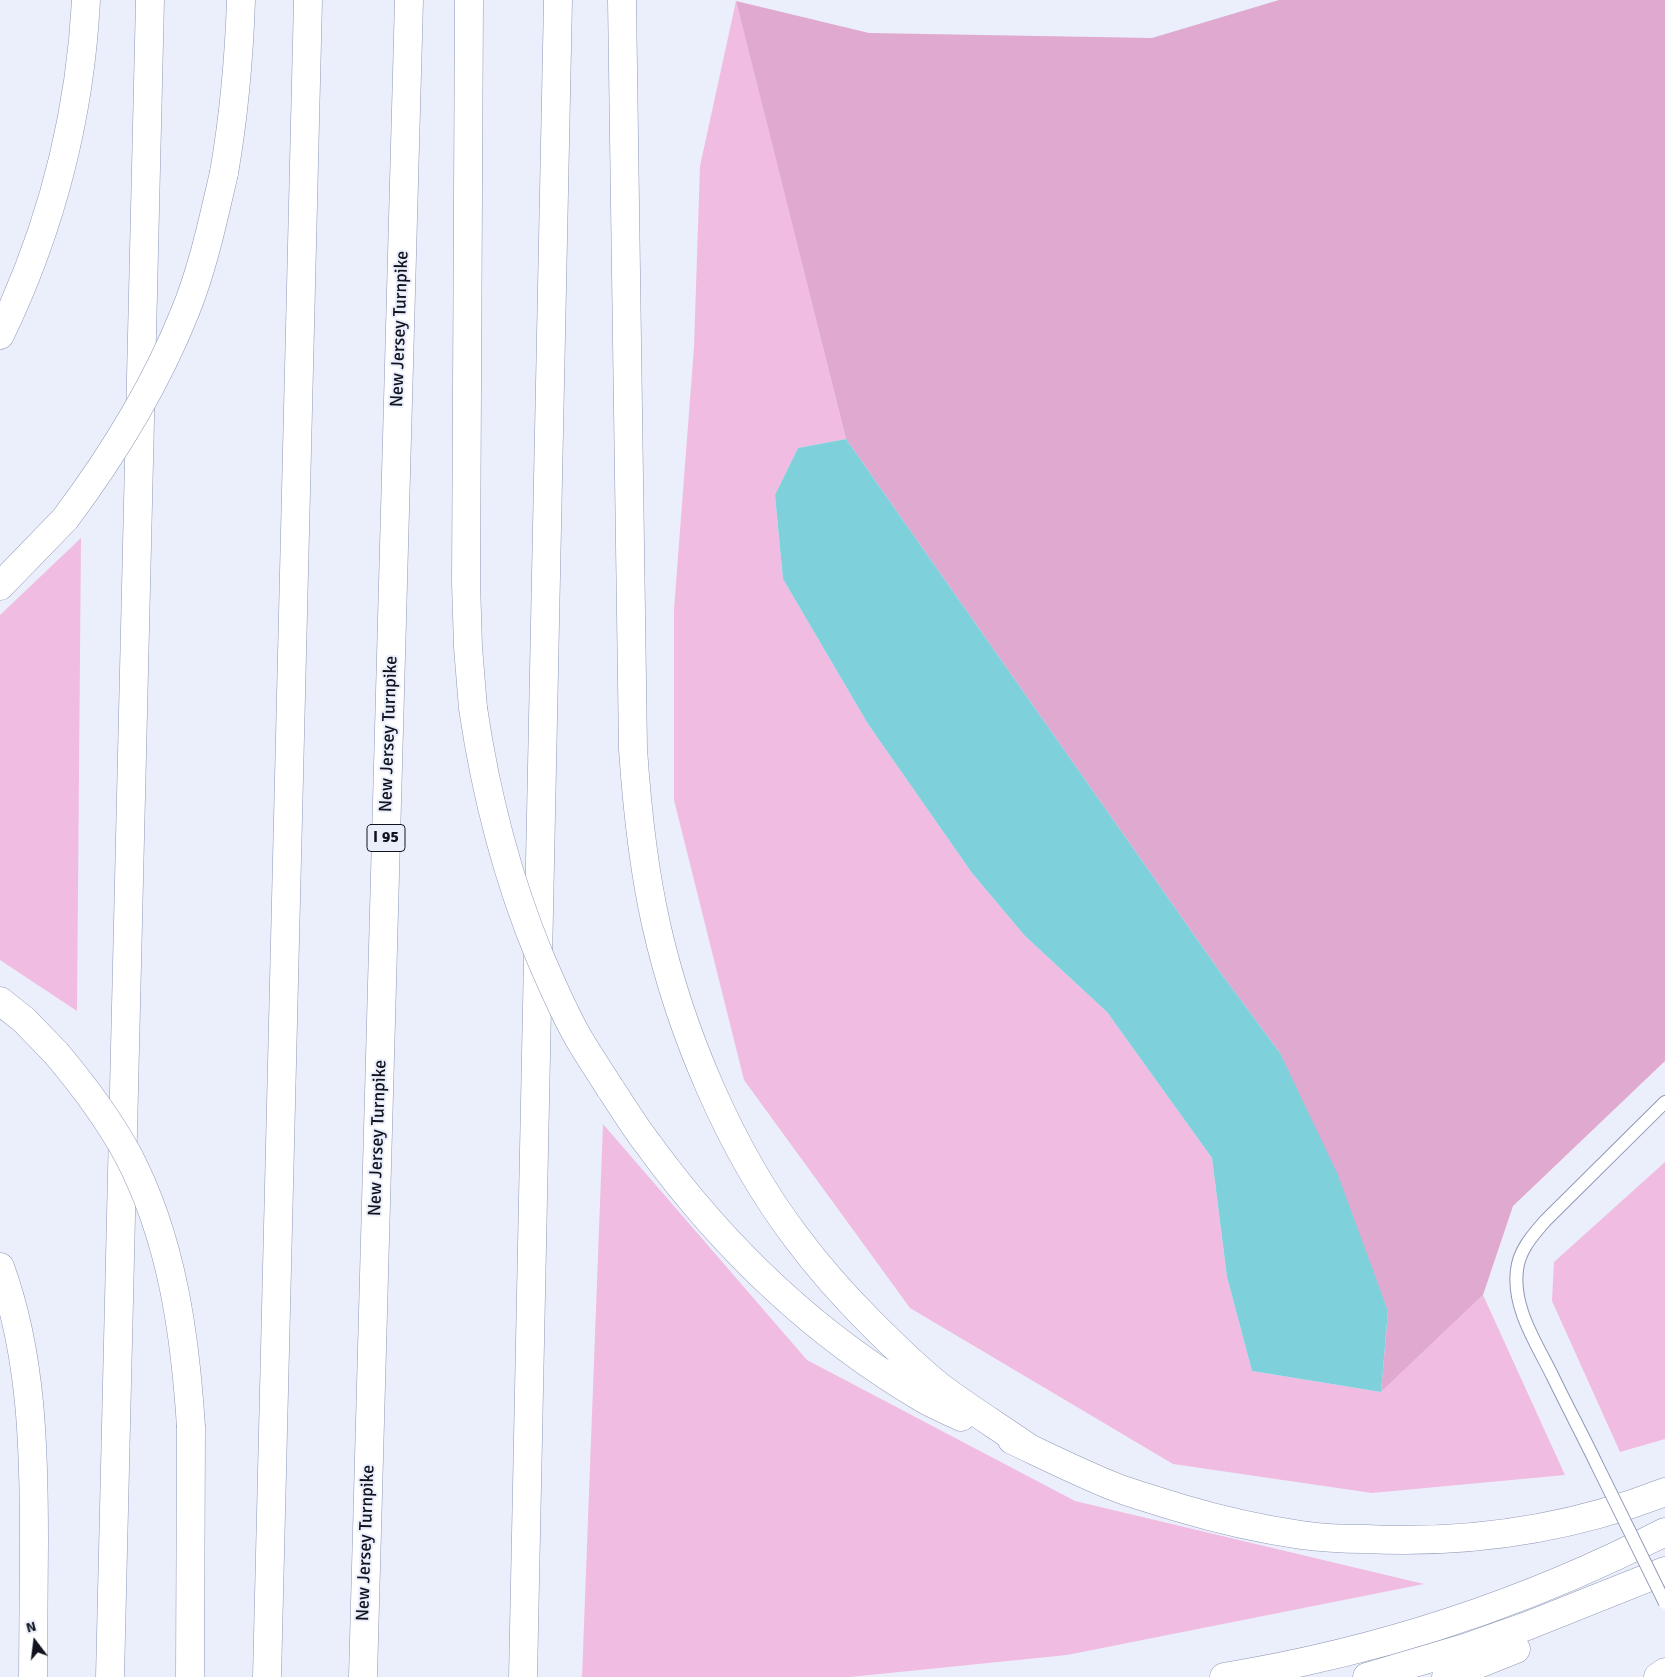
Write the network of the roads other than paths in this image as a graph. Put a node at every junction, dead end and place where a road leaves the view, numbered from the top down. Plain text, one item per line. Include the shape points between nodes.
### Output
1 (86, 0) edge
2 (150, 0) edge
3 (241, 0) edge
4 (308, 0) edge
5 (409, 0) edge
6 (469, 0) edge
7 (558, 0) edge
8 (622, 0) edge
9 (0, 335) edge
10 (0, 586) edge
11 (0, 1001) edge
12 (1665, 1102) edge
13 (0, 1267) edge
14 (1029, 1448) junction
15 (1665, 1492) edge
16 (1665, 1532) edge
17 (1665, 1571) edge
18 (1665, 1576) edge
19 (1665, 1603) edge
20 (1665, 1672) edge
21 (33, 1677) edge
22 (110, 1677) edge
23 (190, 1677) edge
24 (266, 1677) edge
25 (363, 1677) edge
26 (523, 1677) edge
27 (1224, 1677) edge
28 (1367, 1677) edge
29 (1446, 1677) edge
30 (1658, 1677) edge

1 - 9 highway via 79,79 58,180 40,240
2 - 22 highway
3 - 10 highway, bridge via 238,77 224,173 200,268 185,311 146,396 93,482 65,519
4 - 24 highway
5 - 25 highway, New Jersey Turnpike / I 95
6 - 14 highway, bridge via 468,647 473,708 492,813 528,927 579,1039 610,1088 647,1144 736,1252 780,1295 844,1345 925,1400
7 - 26 highway via 544,834
8 - 14 highway via 633,749 644,867 671,982 712,1092 737,1143 795,1236 831,1281 898,1351 939,1386
11 - 23 highway, bridge via 56,1052 108,1120 147,1197 164,1249 183,1334 191,1427
12 - 19 lane, bridge via 1531,1237 1521,1253 1516,1284 1523,1315
13 - 21 highway via 21,1346 30,1420 34,1505
14 - 15 highway via 1116,1488 1209,1516 1257,1528 1343,1539 1429,1540 1517,1532 1602,1513
16 - 27 highway via 1579,1573 1448,1623 1316,1660
17 - 28 highway via 1474,1645
18 - 29 highway via 1538,1641
20 - 30 highway

